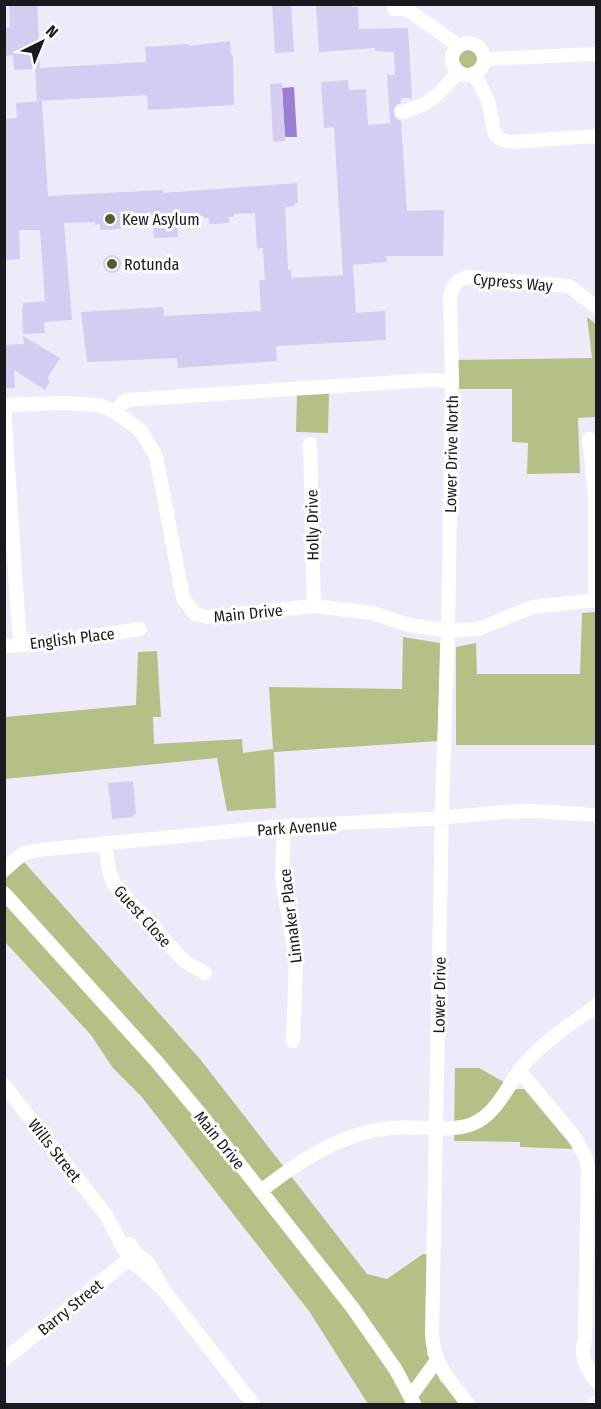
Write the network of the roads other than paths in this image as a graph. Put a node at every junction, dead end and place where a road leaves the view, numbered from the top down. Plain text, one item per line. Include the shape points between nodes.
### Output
1 (394, 9) dead end
2 (459, 46) junction
3 (597, 54) edge
4 (483, 59) junction
5 (458, 72) junction
6 (474, 74) junction
7 (402, 112) dead end
8 (597, 136) edge
9 (458, 280) joint
10 (597, 307) edge
11 (452, 381) junction
12 (4, 406) edge
13 (115, 412) junction
14 (589, 439) dead end
15 (309, 444) dead end
16 (596, 600) edge
17 (314, 606) junction
18 (140, 629) dead end
19 (448, 631) junction
20 (30, 643) junction
21 (4, 646) edge
22 (597, 815) edge
23 (442, 818) junction
24 (284, 826) junction
25 (105, 843) junction
26 (4, 868) edge
27 (4, 893) edge
28 (205, 972) dead end
29 (597, 1006) edge
30 (293, 1041) dead end
31 (519, 1070) junction
32 (4, 1085) edge
33 (436, 1128) junction
34 (261, 1191) junction
35 (592, 1223) edge
36 (132, 1256) junction
37 (4, 1360) edge
38 (437, 1360) junction
39 (597, 1381) edge
40 (412, 1400) edge
41 (253, 1404) edge
42 (468, 1404) edge

1 - 2 street via 411,12
2 - 4 street via 467,43 477,47
2 - 5 street via 452,59
3 - 4 street
4 - 6 street
5 - 6 street
5 - 7 street via 429,102
6 - 8 street via 489,102 492,129 501,140
9 - 10 street, Cypress Way via 468,277 569,286
9 - 11 street, Lower Drive North via 450,297
11 - 13 street via 126,400
11 - 19 street, Lower Drive North
12 - 13 street, Main Drive via 81,404 99,405
12 - 20 street via 19,632
13 - 17 street, Main Drive via 140,430 156,456 183,598 195,614 207,618
14 - 16 street via 595,494
15 - 17 street, Holly Drive
16 - 19 street, Main Drive via 532,607 478,629
17 - 19 street, Main Drive via 372,613 409,625
18 - 20 street, English Place
19 - 23 street, Lower Drive
20 - 21 street, English Place
22 - 23 street, Park Avenue via 524,812
23 - 24 street, Park Avenue
23 - 33 street, Lower Drive
24 - 25 street, Park Avenue
24 - 30 street, Linnaker Place via 282,879 296,962
25 - 26 street, Park Avenue via 30,851
25 - 28 street, Guest Close via 114,884 184,961
27 - 34 street, Main Drive via 157,1062
29 - 31 street via 536,1052
31 - 33 street via 494,1109 478,1121
31 - 35 street via 581,1147 588,1169
32 - 36 street, Wills Street via 124,1234
33 - 34 street via 390,1128 347,1139 312,1154
33 - 38 street, Lower Drive via 432,1344
34 - 40 street, Main Drive via 352,1307
35 - 39 street via 582,1348 584,1362
36 - 37 street, Barry Street
36 - 41 street, Wills Street via 149,1264 163,1289
38 - 40 street
38 - 42 street, Lower Drive

